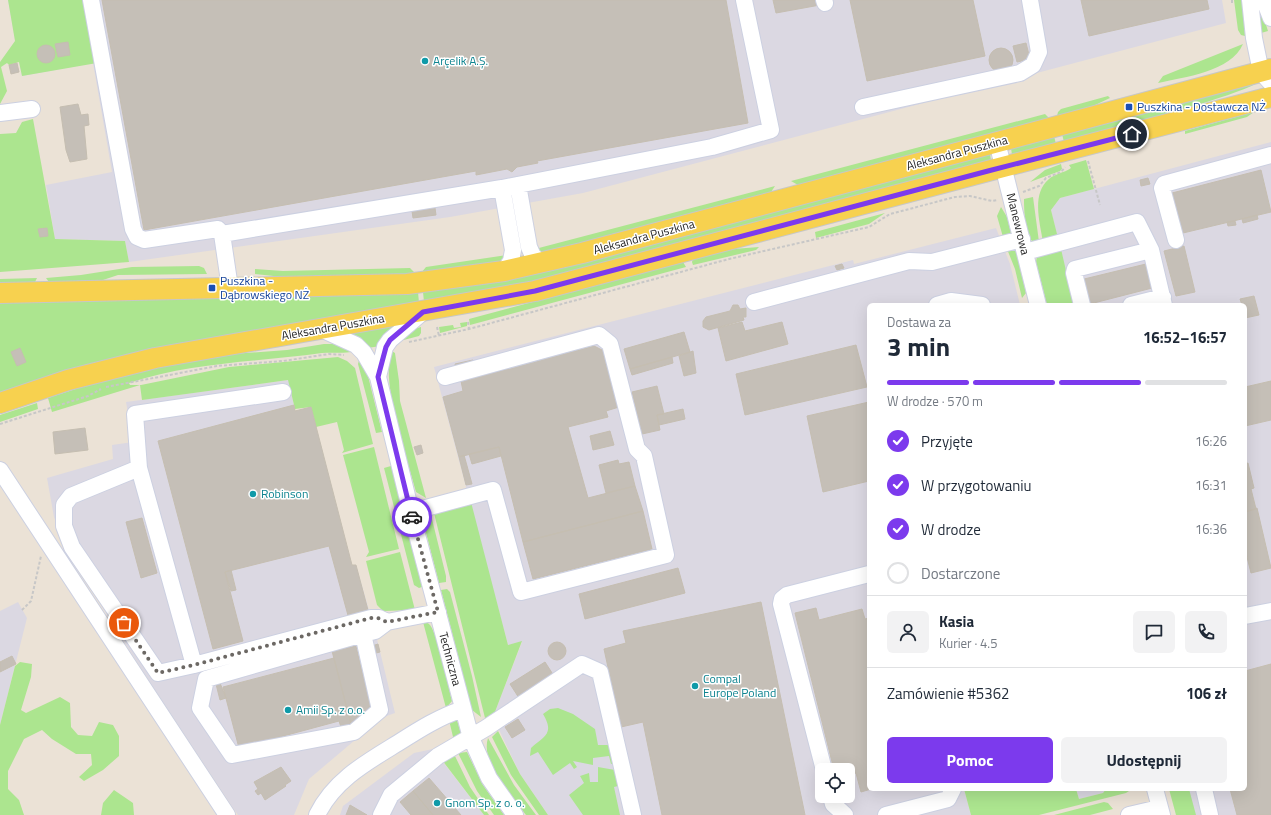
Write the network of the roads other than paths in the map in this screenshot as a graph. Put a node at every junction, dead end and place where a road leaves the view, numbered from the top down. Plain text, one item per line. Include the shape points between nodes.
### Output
1 (91, 0) edge
2 (744, 0) edge
3 (1030, 0) edge
4 (1250, 0) edge
5 (1264, 0) edge
6 (1271, 18) edge
7 (1268, 75) edge
8 (1271, 97) edge
9 (863, 107) dead end
10 (32, 109) dead end
11 (0, 113) edge
12 (997, 142) junction
13 (1271, 155) edge
14 (1003, 167) junction
15 (518, 185) junction
16 (502, 188) junction
17 (222, 234) junction
18 (1176, 240) dead end
19 (1023, 245) junction
20 (1151, 250) junction
21 (543, 263) junction
22 (504, 271) junction
23 (230, 288) junction
24 (0, 293) edge
25 (1164, 301) edge
26 (754, 302) dead end
27 (944, 303) edge
28 (966, 303) edge
29 (1035, 303) edge
30 (1082, 303) edge
31 (1148, 303) edge
32 (423, 312) junction
33 (321, 329) junction
34 (378, 377) junction
35 (445, 377) dead end
36 (283, 392) dead end
37 (0, 403) edge
38 (139, 468) junction
39 (0, 470) edge
40 (411, 512) junction
41 (867, 575) edge
42 (1271, 611) edge
43 (438, 612) junction
44 (1247, 616) edge
45 (387, 622) junction
46 (363, 634) junction
47 (194, 665) junction
48 (463, 709) junction
49 (471, 738) junction
50 (822, 763) edge
51 (952, 791) edge
52 (1156, 791) edge
53 (1204, 791) edge
54 (833, 803) edge
55 (1161, 811) edge
56 (227, 815) edge
57 (317, 815) edge
58 (381, 815) edge
59 (515, 815) edge
60 (633, 815) edge
61 (845, 815) edge
62 (886, 815) edge
63 (1129, 815) edge
64 (1210, 815) edge

1 - 17 street via 133,229 137,237 144,240 218,229
2 - 15 street via 771,130 712,147
3 - 9 street via 1039,52 1033,65 1020,73
4 - 7 street via 1254,38
5 - 6 street
7 - 12 main road, Aleksandra Puszkina
8 - 14 main road, Aleksandra Puszkina
10 - 11 street
12 - 14 street, Manewrowa
12 - 21 main road, Aleksandra Puszkina
13 - 18 street via 1164,184 1162,188
14 - 19 street, Manewrowa
14 - 32 main road, Aleksandra Puszkina via 535,291
15 - 16 street
15 - 21 street via 529,247 533,256
16 - 17 street
16 - 22 street via 513,250
17 - 23 street
19 - 20 street via 1137,222
19 - 26 street via 932,262 909,261
19 - 29 street, Manewrowa
20 - 25 street
20 - 30 street via 1075,269
21 - 22 main road, Aleksandra Puszkina
22 - 23 main road, Aleksandra Puszkina via 407,284
23 - 24 main road, Aleksandra Puszkina
25 - 31 street
27 - 28 street
32 - 33 main road, Aleksandra Puszkina
32 - 34 street, Techniczna via 390,340
33 - 34 street, Techniczna via 356,345 364,352
33 - 37 main road, Aleksandra Puszkina via 154,358 68,380
34 - 40 street, Techniczna
35 - 40 street via 599,335 610,344 637,449 644,456 666,555 521,592 493,490
36 - 38 street via 135,414
38 - 47 street
38 - 47 street via 71,496 64,505 64,526 72,546 158,673
39 - 56 street
40 - 43 street, Techniczna
41 - 50 street via 782,598 781,604
42 - 44 street
43 - 45 street
43 - 48 street, Techniczna
45 - 46 street via 375,631
45 - 47 street via 371,618
46 - 46 street via 206,679 200,708 232,755 354,732 380,710
48 - 49 street, Techniczna
48 - 57 street via 440,717 352,772 337,787
49 - 58 street via 438,756 391,795
49 - 59 street, Techniczna via 489,778
49 - 60 street via 582,664 600,672
51 - 62 street via 948,799
52 - 55 street
53 - 64 street
54 - 61 street
55 - 63 street

